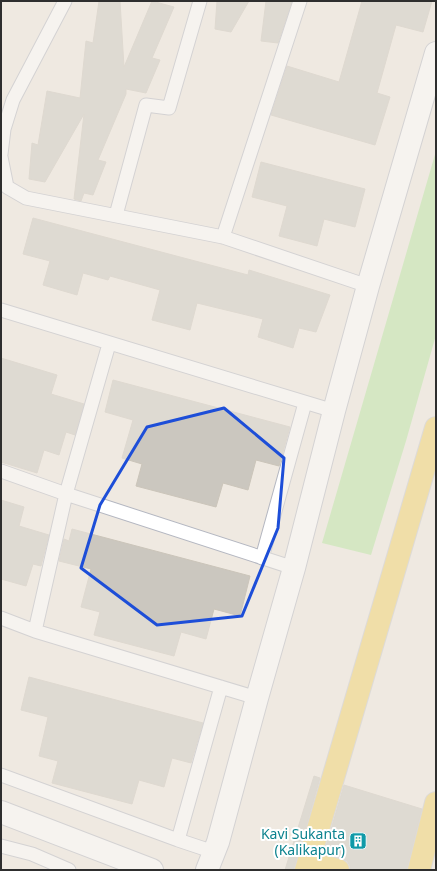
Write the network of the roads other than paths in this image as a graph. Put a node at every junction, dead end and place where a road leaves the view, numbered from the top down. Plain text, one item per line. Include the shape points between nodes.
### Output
1 (65, 1) edge
2 (200, 1) edge
3 (300, 1) edge
4 (436, 53) edge
5 (1, 156) edge
6 (116, 215) junction
7 (222, 237) junction
8 (368, 286) junction
9 (1, 310) edge
10 (108, 344) junction
11 (305, 403) junction
12 (334, 412) junction
13 (436, 428) edge
14 (1, 471) edge
15 (66, 494) junction
16 (262, 558) junction
17 (294, 568) junction
18 (1, 618) edge
19 (35, 631) junction
20 (221, 687) junction
21 (257, 698) junction
22 (1, 775) edge
23 (436, 803) edge
24 (1, 812) edge
25 (178, 840) junction
26 (1, 846) edge
27 (211, 861) edge
28 (307, 866) edge
29 (69, 870) edge
30 (152, 870) edge
31 (338, 870) edge
32 (419, 870) edge

1 - 5 lane via 13,100 4,129
2 - 6 lane via 168,108 146,105
3 - 7 lane
4 - 8 street
5 - 6 lane via 7,187 26,198
6 - 7 lane
7 - 8 lane
8 - 12 street
9 - 10 lane
10 - 11 lane
10 - 15 lane
11 - 12 lane
11 - 16 lane
12 - 17 street
13 - 28 main road
14 - 15 lane
15 - 16 lane
15 - 19 lane
16 - 17 lane
17 - 21 street
18 - 19 lane
19 - 20 lane
20 - 21 lane
20 - 25 lane
21 - 27 street
22 - 25 lane
23 - 32 main road
24 - 30 street
25 - 27 lane
26 - 29 lane via 32,854
28 - 31 main road

